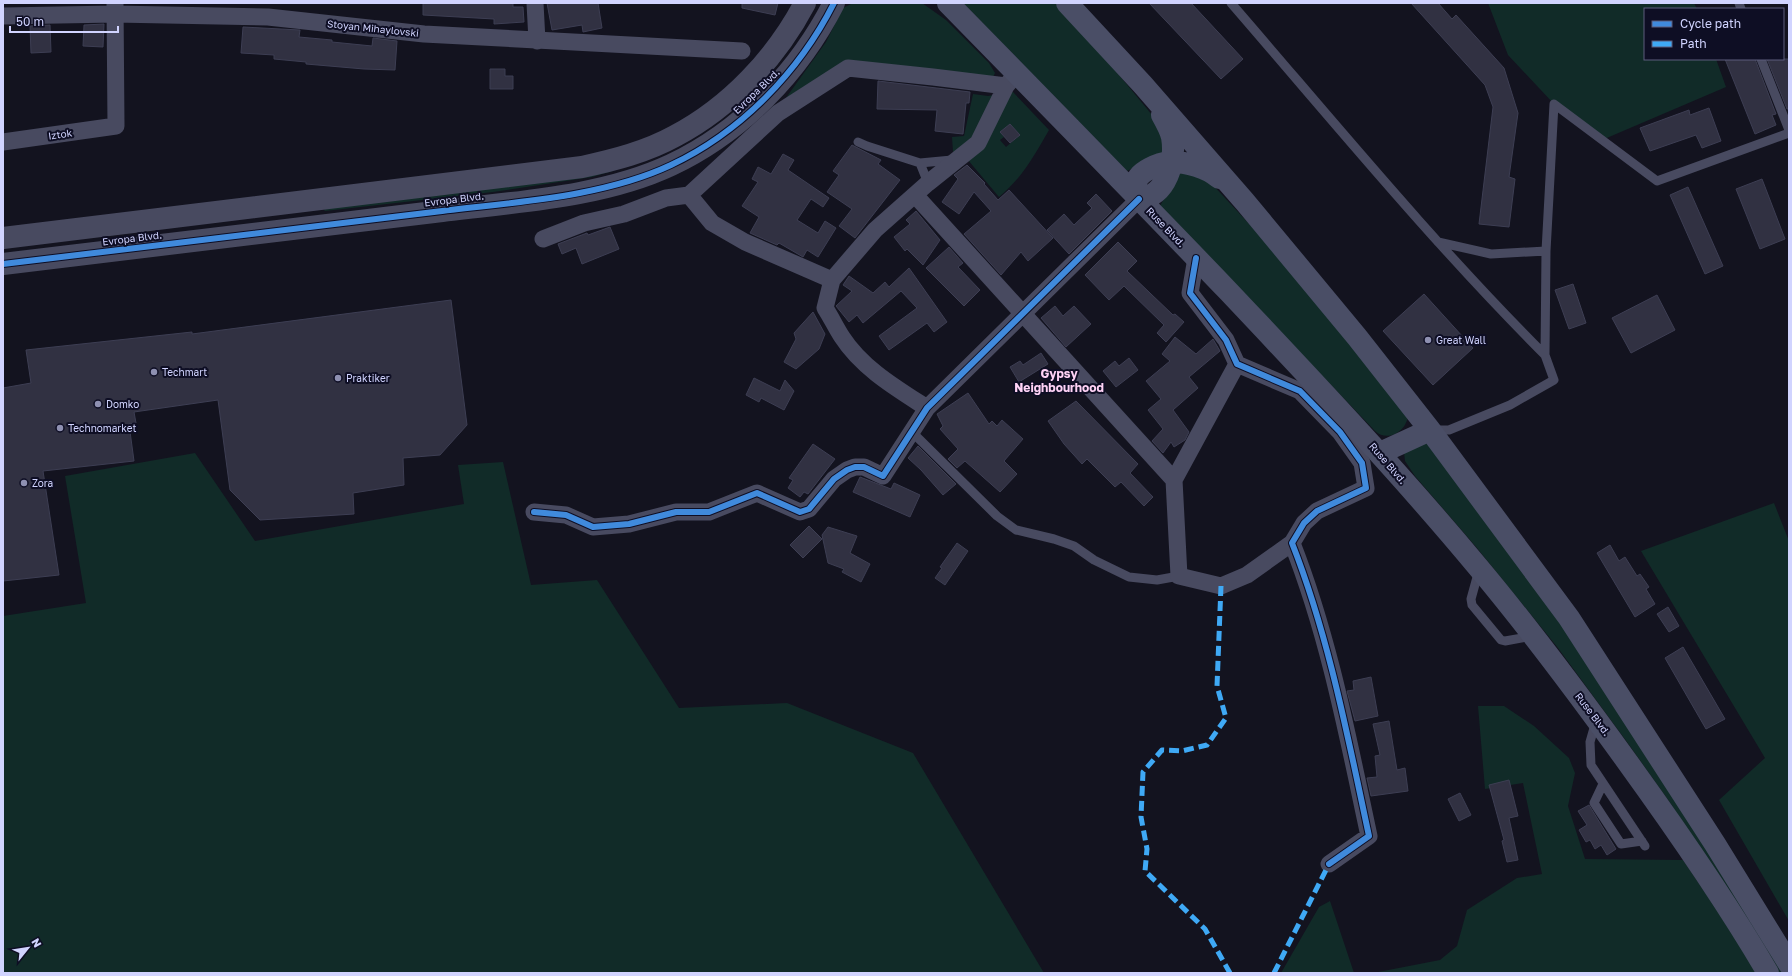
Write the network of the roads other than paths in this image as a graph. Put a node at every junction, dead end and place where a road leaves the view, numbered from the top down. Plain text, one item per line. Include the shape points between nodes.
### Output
1 (535, 3) edge
2 (805, 3) edge
3 (834, 3) edge
4 (948, 3) edge
5 (1068, 3) edge
6 (1232, 3) edge
7 (115, 8) edge
8 (3, 16) edge
9 (538, 40) junction
10 (742, 51) dead end
11 (1761, 60) edge
12 (1012, 80) junction
13 (1143, 85) junction
14 (1789, 131) edge
15 (3, 142) edge
16 (858, 142) dead end
17 (958, 159) junction
18 (1172, 162) junction
19 (920, 163) junction
20 (928, 183) junction
21 (689, 194) junction
22 (915, 195) junction
23 (1139, 198) junction
24 (1245, 202) junction
25 (3, 238) edge
26 (543, 239) dead end
27 (1438, 242) junction
28 (1546, 251) junction
29 (1196, 258) junction
30 (3, 264) edge
31 (832, 280) junction
32 (1023, 315) junction
33 (1545, 355) junction
34 (1237, 364) junction
35 (927, 408) junction
36 (1430, 430) junction
37 (912, 432) junction
38 (1380, 453) junction
39 (1174, 480) junction
40 (534, 512) dead end
41 (1292, 543) junction
42 (1479, 568) junction
43 (1179, 576) junction
44 (1533, 636) junction
45 (1596, 719) junction
46 (1603, 784) junction
47 (1329, 864) dead end
48 (1789, 964) edge
49 (1768, 973) edge

1 - 9 street
2 - 25 street, Evropa Blvd. via 782,40 745,84 710,113 675,136 630,155 582,167
3 - 30 street, Evropa Blvd. via 803,55 767,96 746,115 690,155 630,181 562,195
4 - 12 main road, Ruse Blvd.
5 - 13 main road
6 - 27 lane
7 - 8 street, Stoyan Mihaylovski
7 - 9 street, Stoyan Mihaylovski via 268,16 424,34
7 - 15 street, Iztok via 116,126
9 - 10 street, Stoyan Mihaylovski
11 - 14 lane
12 - 17 street via 978,144
12 - 21 street via 933,77 848,68 778,114
12 - 23 main road, Ruse Blvd.
13 - 18 main road via 1170,129
13 - 24 main road
14 - 28 lane via 1657,181 1554,104
16 - 19 lane
17 - 19 lane
17 - 20 street
18 - 23 main road via 1152,168 1139,176 1136,184
18 - 24 main road via 1210,171
19 - 20 lane
20 - 22 street
21 - 26 street via 666,198 624,214 584,223
21 - 31 street via 712,223 745,242
22 - 31 street via 875,230
22 - 32 street
23 - 29 main road, Ruse Blvd.
23 - 32 street
24 - 36 main road
27 - 28 lane via 1491,254
27 - 33 lane
28 - 33 lane
29 - 34 street via 1190,293 1226,340
29 - 38 main road, Ruse Blvd.
31 - 35 street via 825,308 843,338 865,364
32 - 35 street
32 - 39 street
33 - 36 lane via 1554,380 1510,405 1449,430
34 - 39 street
34 - 41 street via 1300,391 1340,432 1362,463 1366,488 1316,511 1304,522
35 - 37 street
36 - 38 main road
36 - 48 main road via 1569,618 1716,844
37 - 40 street via 883,476 864,467 847,470 834,479 809,509 800,512 757,493 709,512 676,512 629,524 593,527 566,515
37 - 43 lane via 997,516 1016,530 1074,546 1094,560 1129,576 1157,580
38 - 42 main road, Ruse Blvd.
39 - 43 street
41 - 43 street via 1247,575 1221,586
41 - 47 street via 1308,585 1336,688 1369,836
42 - 44 main road, Ruse Blvd.
42 - 44 lane via 1470,599 1472,605 1501,640
44 - 45 main road, Ruse Blvd.
45 - 46 lane via 1590,742 1591,766
45 - 49 main road, Ruse Blvd. via 1669,818 1747,936
46 - 46 lane via 1594,802 1621,844 1643,843

